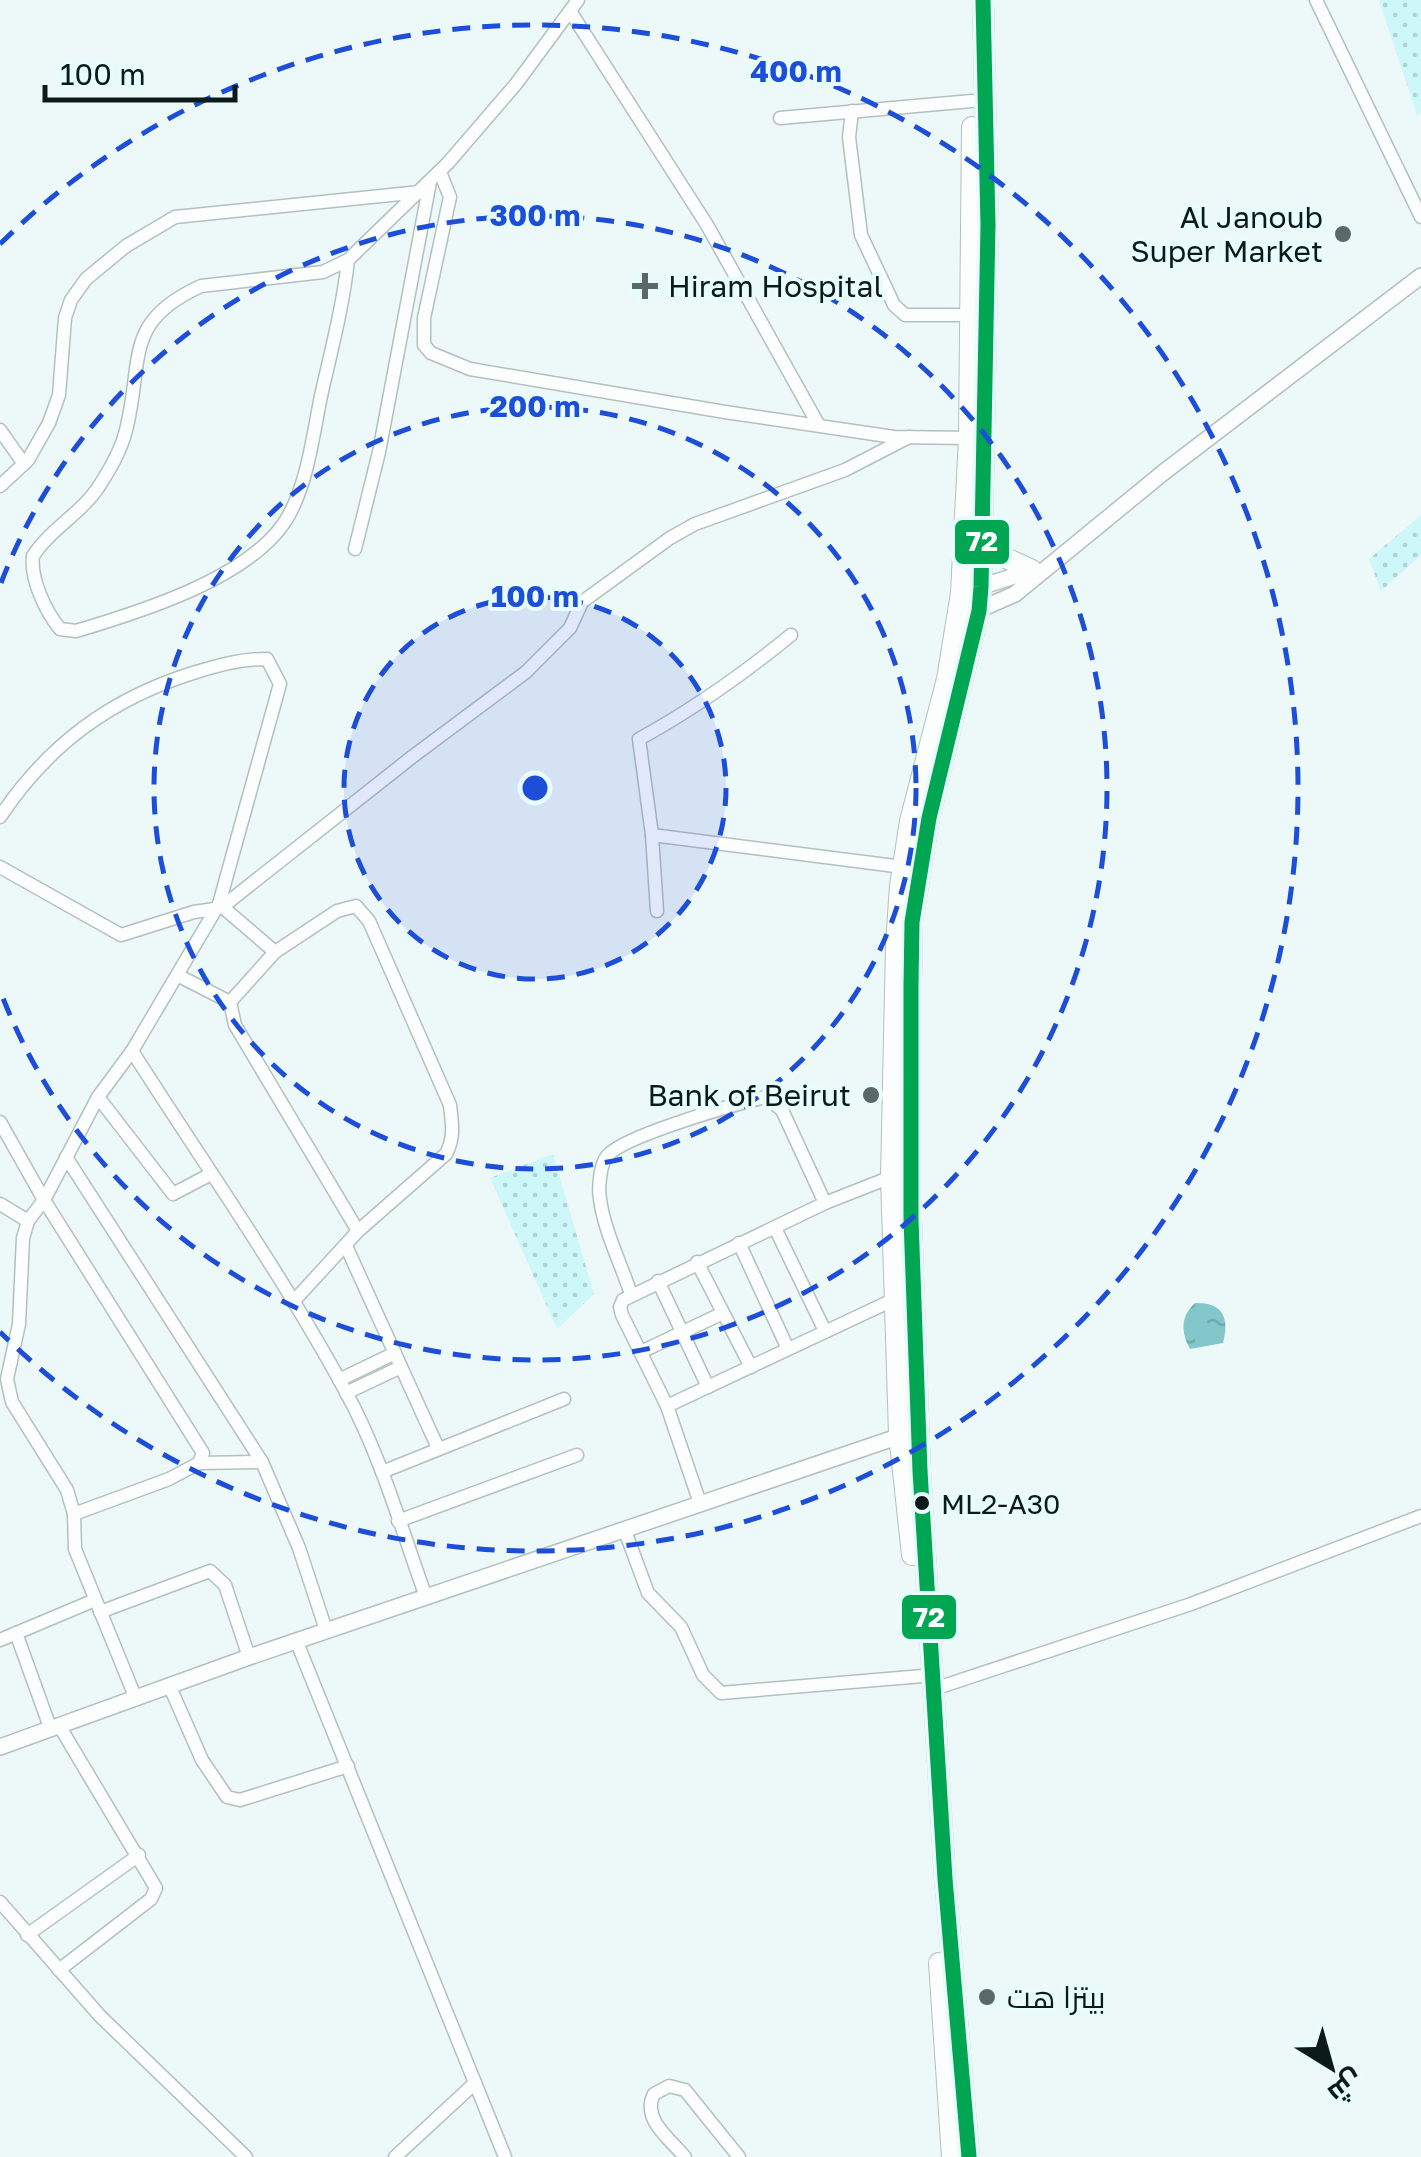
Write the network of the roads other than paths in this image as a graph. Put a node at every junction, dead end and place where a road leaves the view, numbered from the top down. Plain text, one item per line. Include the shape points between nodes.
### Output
1 (971, 0) edge
2 (983, 0) edge
3 (1316, 1) edge
4 (574, 6) edge
5 (972, 101) junction
6 (852, 112) junction
7 (780, 118) dead end
8 (430, 182) junction
9 (1421, 216) edge
10 (348, 260) junction
11 (1421, 276) edge
12 (970, 315) junction
13 (818, 424) junction
14 (0, 430) edge
15 (909, 437) junction
16 (969, 438) junction
17 (24, 464) junction
18 (0, 486) edge
19 (982, 547) junction
20 (356, 549) dead end
21 (1037, 570) junction
22 (971, 590) junction
23 (968, 614) junction
24 (791, 635) dead end
25 (0, 817) edge
26 (652, 835) junction
27 (903, 866) junction
28 (0, 867) edge
29 (219, 907) junction
30 (657, 911) dead end
31 (275, 952) junction
32 (179, 976) junction
33 (230, 1002) junction
34 (132, 1051) junction
35 (98, 1097) junction
36 (0, 1122) edge
37 (66, 1157) junction
38 (211, 1174) junction
39 (891, 1177) junction
40 (44, 1200) junction
41 (825, 1202) junction
42 (0, 1204) edge
43 (28, 1220) junction
44 (775, 1228) junction
45 (358, 1231) junction
46 (739, 1243) junction
47 (346, 1246) junction
48 (697, 1262) junction
49 (658, 1281) junction
50 (631, 1294) junction
51 (894, 1298) junction
52 (292, 1302) junction
53 (723, 1312) junction
54 (826, 1331) junction
55 (682, 1332) junction
56 (788, 1349) junction
57 (643, 1351) junction
58 (398, 1360) junction
59 (751, 1367) junction
60 (338, 1380) junction
61 (708, 1387) junction
62 (346, 1392) junction
63 (564, 1399) dead end
64 (667, 1406) junction
65 (910, 1433) junction
66 (438, 1448) junction
67 (577, 1455) dead end
68 (262, 1462) junction
69 (199, 1463) junction
70 (382, 1472) junction
71 (700, 1503) junction
72 (74, 1514) junction
73 (1421, 1516) edge
74 (398, 1521) junction
75 (626, 1531) junction
76 (426, 1597) junction
77 (98, 1606) junction
78 (326, 1630) junction
79 (16, 1633) junction
80 (0, 1640) edge
81 (296, 1640) junction
82 (248, 1657) junction
83 (928, 1682) junction
84 (170, 1688) junction
85 (136, 1699) junction
86 (55, 1729) junction
87 (1, 1744) edge
88 (348, 1766) junction
89 (139, 1856) junction
90 (0, 1902) edge
91 (28, 1935) junction
92 (59, 1970) junction
93 (474, 2083) junction
94 (246, 2157) edge
95 (396, 2157) edge
96 (505, 2157) edge
97 (685, 2157) edge
98 (740, 2157) edge
99 (952, 2157) edge
100 (969, 2157) edge

1 - 5 highway
2 - 19 highway via 988,225
3 - 9 street
4 - 8 street
4 - 13 street
5 - 6 street
5 - 12 highway
6 - 7 street
6 - 12 street via 849,137 862,235 894,305 906,315
8 - 10 street
8 - 13 street via 450,197 424,318 424,345 432,353 487,372
8 - 17 street via 175,217 126,246 70,300 59,395
8 - 20 street
10 - 10 street via 323,272 201,286 149,323 138,345 118,451 78,514 33,556 46,607 60,629 76,631 172,600 259,549 281,526 307,462
11 - 21 main road
12 - 16 highway
13 - 15 street
14 - 17 street
15 - 16 street
15 - 29 street via 845,470 670,538 582,602 570,628 526,672
16 - 22 highway
17 - 18 street
19 - 21 highway
19 - 22 highway
21 - 22 main road
21 - 23 main road via 1015,594
22 - 23 highway
23 - 27 highway
23 - 65 highway via 912,922
24 - 26 street via 724,688 638,739
25 - 29 street via 38,766 115,704 238,659 268,659 280,684
26 - 27 street
26 - 30 street
27 - 39 highway
28 - 29 street via 121,935
29 - 31 street
29 - 32 street
31 - 33 street
31 - 45 street via 337,910 356,906 363,912 450,1104 452,1143 446,1154
32 - 33 street
32 - 34 street
33 - 45 street via 235,1025
34 - 35 street
34 - 38 street
35 - 37 street
35 - 38 street via 168,1191
36 - 40 street
37 - 40 street
37 - 68 street
38 - 52 street
39 - 41 street
39 - 51 highway
40 - 43 street
40 - 69 street via 202,1449
41 - 44 street
41 - 50 street via 782,1110 766,1096 622,1146 603,1163 600,1200
42 - 43 street
43 - 72 street via 8,1388
44 - 46 street
44 - 54 street
45 - 47 street
46 - 48 street
46 - 56 street
47 - 52 street
47 - 58 street
48 - 49 street
48 - 53 street
49 - 50 street
49 - 55 street
50 - 57 street via 620,1306
51 - 54 street
51 - 65 highway
52 - 60 street
53 - 55 street
53 - 59 street
54 - 56 street
55 - 57 street
55 - 61 street
56 - 59 street
57 - 64 street
58 - 60 street
58 - 62 street
58 - 66 street
59 - 61 street
60 - 62 street
61 - 64 street
62 - 70 street
63 - 66 street
64 - 71 street
65 - 71 main road
65 - 83 highway via 920,1471
66 - 70 street
67 - 74 street
68 - 69 street
68 - 78 street
69 - 72 street
70 - 74 street
71 - 75 main road
72 - 77 street via 76,1549
73 - 83 street via 1191,1604
74 - 76 street
75 - 76 main road
75 - 83 street via 648,1593 681,1627 702,1675 721,1693
76 - 78 main road
77 - 79 street
77 - 82 street via 210,1571 221,1578
77 - 85 street
78 - 81 main road
79 - 80 street
79 - 86 street
81 - 82 main road
81 - 88 street
82 - 84 main road
83 - 99 highway via 927,1789
83 - 100 highway
84 - 85 main road
84 - 88 street via 226,1797 240,1800
85 - 86 main road
86 - 87 main road
86 - 89 street
88 - 93 street
89 - 91 street
89 - 92 street via 156,1888 151,1899
90 - 91 street
91 - 92 street
92 - 94 street
93 - 95 street
93 - 96 street
97 - 98 street via 650,2110 654,2094 669,2086 685,2090

